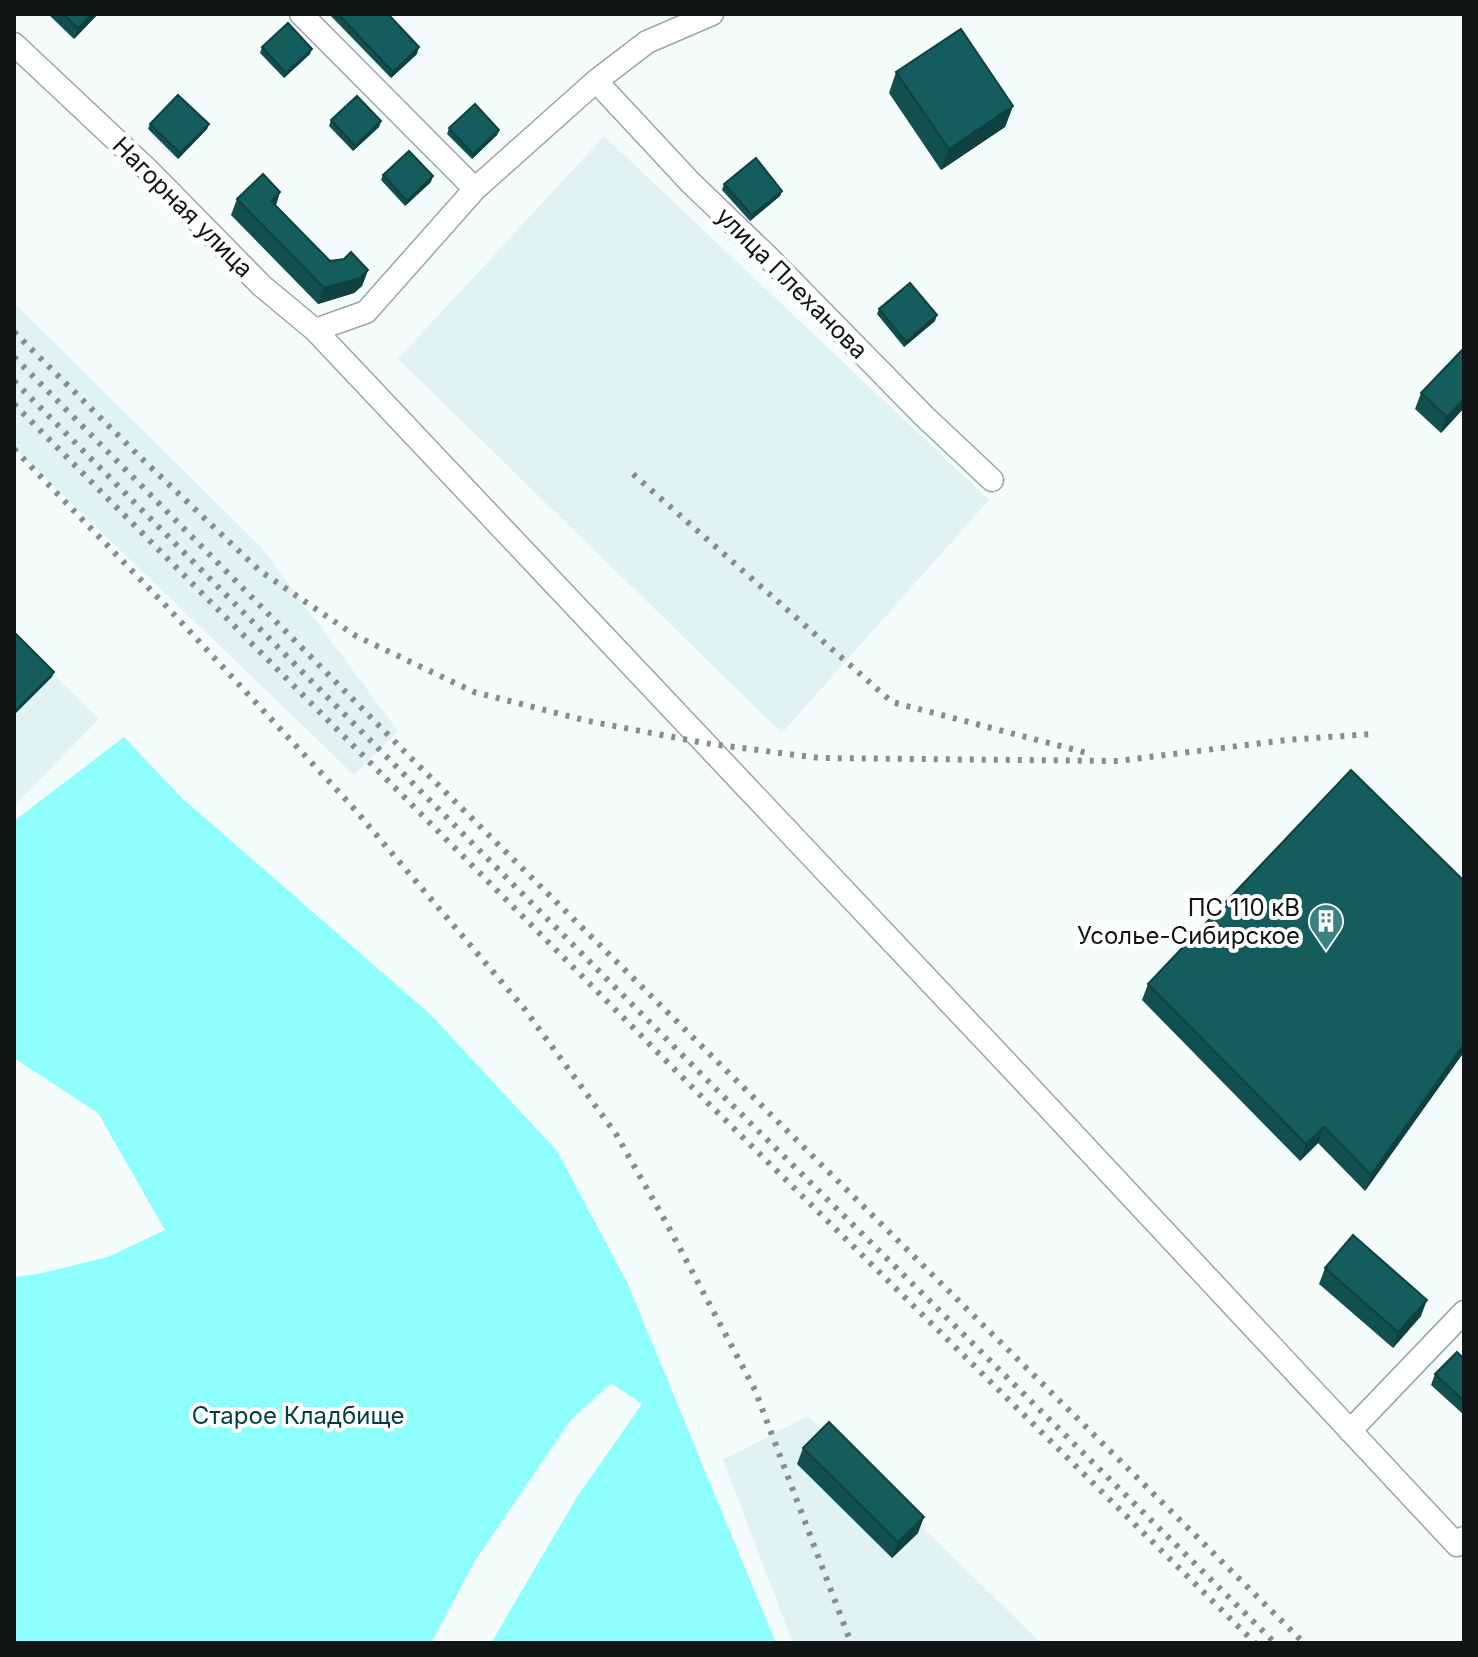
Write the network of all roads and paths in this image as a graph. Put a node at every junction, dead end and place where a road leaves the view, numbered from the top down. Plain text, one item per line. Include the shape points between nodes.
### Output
1 (301, 14) edge
2 (712, 14) edge
3 (14, 44) edge
4 (596, 81) junction
5 (475, 189) junction
6 (315, 330) junction
7 (992, 480) dead end
8 (1464, 1312) edge
9 (1350, 1431) junction
10 (1461, 1542) edge

1 - 5 street
2 - 4 street via 647,42
3 - 6 street, Нагорная улица via 262,286
4 - 5 street
4 - 7 street, улица Плеханова via 690,182
5 - 6 street via 366,312
6 - 9 street, Нагорная улица
8 - 9 street
9 - 10 street, Нагорная улица

